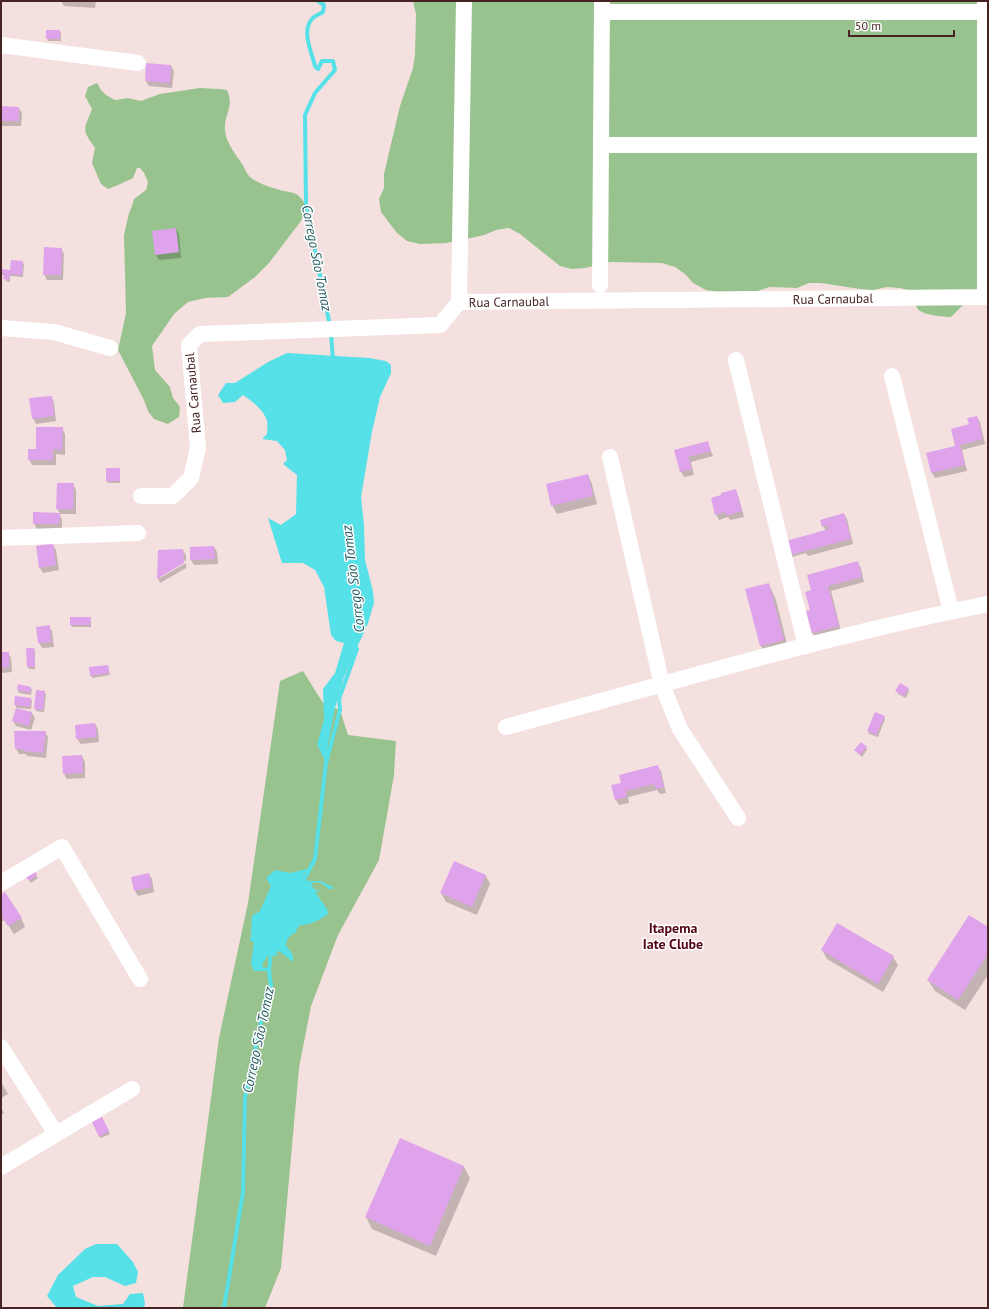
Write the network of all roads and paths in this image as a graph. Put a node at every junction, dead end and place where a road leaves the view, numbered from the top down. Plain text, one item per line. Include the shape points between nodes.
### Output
1 (464, 1) edge
2 (602, 7) edge
3 (986, 9) edge
4 (1, 45) edge
5 (138, 63) dead end
6 (601, 145) junction
7 (986, 145) edge
8 (600, 285) dead end
9 (986, 297) edge
10 (459, 302) junction
11 (1, 328) edge
12 (110, 348) dead end
13 (736, 360) dead end
14 (892, 376) dead end
15 (610, 457) dead end
16 (141, 496) dead end
17 (138, 533) dead end
18 (1, 538) edge
19 (988, 604) edge
20 (950, 611) junction
21 (806, 646) junction
22 (662, 685) junction
23 (506, 727) dead end
24 (738, 818) dead end
25 (1, 883) edge
26 (140, 979) dead end
27 (1, 1047) edge
28 (132, 1089) dead end
29 (56, 1134) junction
30 (1, 1167) edge

1 - 10 street
2 - 3 street
2 - 6 street
3 - 7 street
4 - 5 street
6 - 7 street
6 - 8 street
7 - 9 street
9 - 10 street, Rua Carnaubal
10 - 16 street, Rua Carnaubal via 440,326 200,334 189,345 198,448 191,478 173,496
11 - 12 street via 54,332
13 - 21 street
14 - 20 street
15 - 22 street
17 - 18 street
19 - 20 street
20 - 21 street
21 - 22 street
22 - 23 street
22 - 24 street via 680,729
25 - 26 street via 62,848
27 - 29 street
28 - 29 street
29 - 30 street

